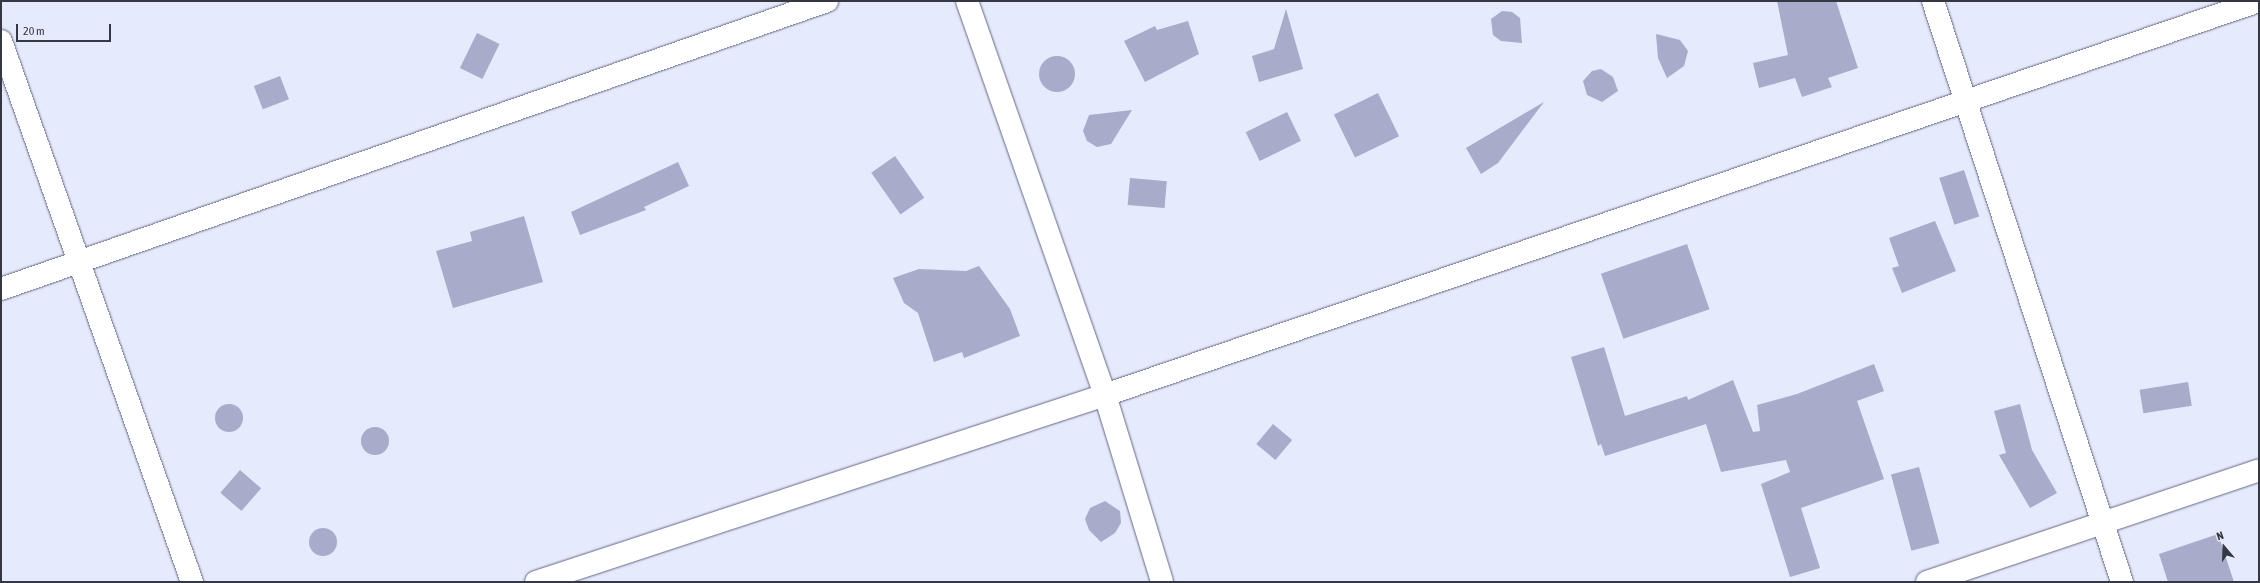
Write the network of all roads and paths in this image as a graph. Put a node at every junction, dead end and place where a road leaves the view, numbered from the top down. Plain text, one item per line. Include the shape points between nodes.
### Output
1 (828, 1) edge
2 (967, 1) edge
3 (1933, 1) edge
4 (2259, 1) edge
5 (1, 41) edge
6 (1966, 99) junction
7 (77, 260) junction
8 (1, 289) edge
9 (1105, 395) junction
10 (2259, 470) edge
11 (2102, 522) junction
12 (192, 582) edge
13 (536, 582) edge
14 (1162, 582) edge
15 (1927, 582) edge
16 (2122, 582) edge

1 - 7 street
2 - 9 street
3 - 6 street
4 - 6 street
5 - 7 street
6 - 9 street
6 - 11 street
7 - 8 street
7 - 12 street
9 - 13 street
9 - 14 street
10 - 11 street
11 - 15 street
11 - 16 street

